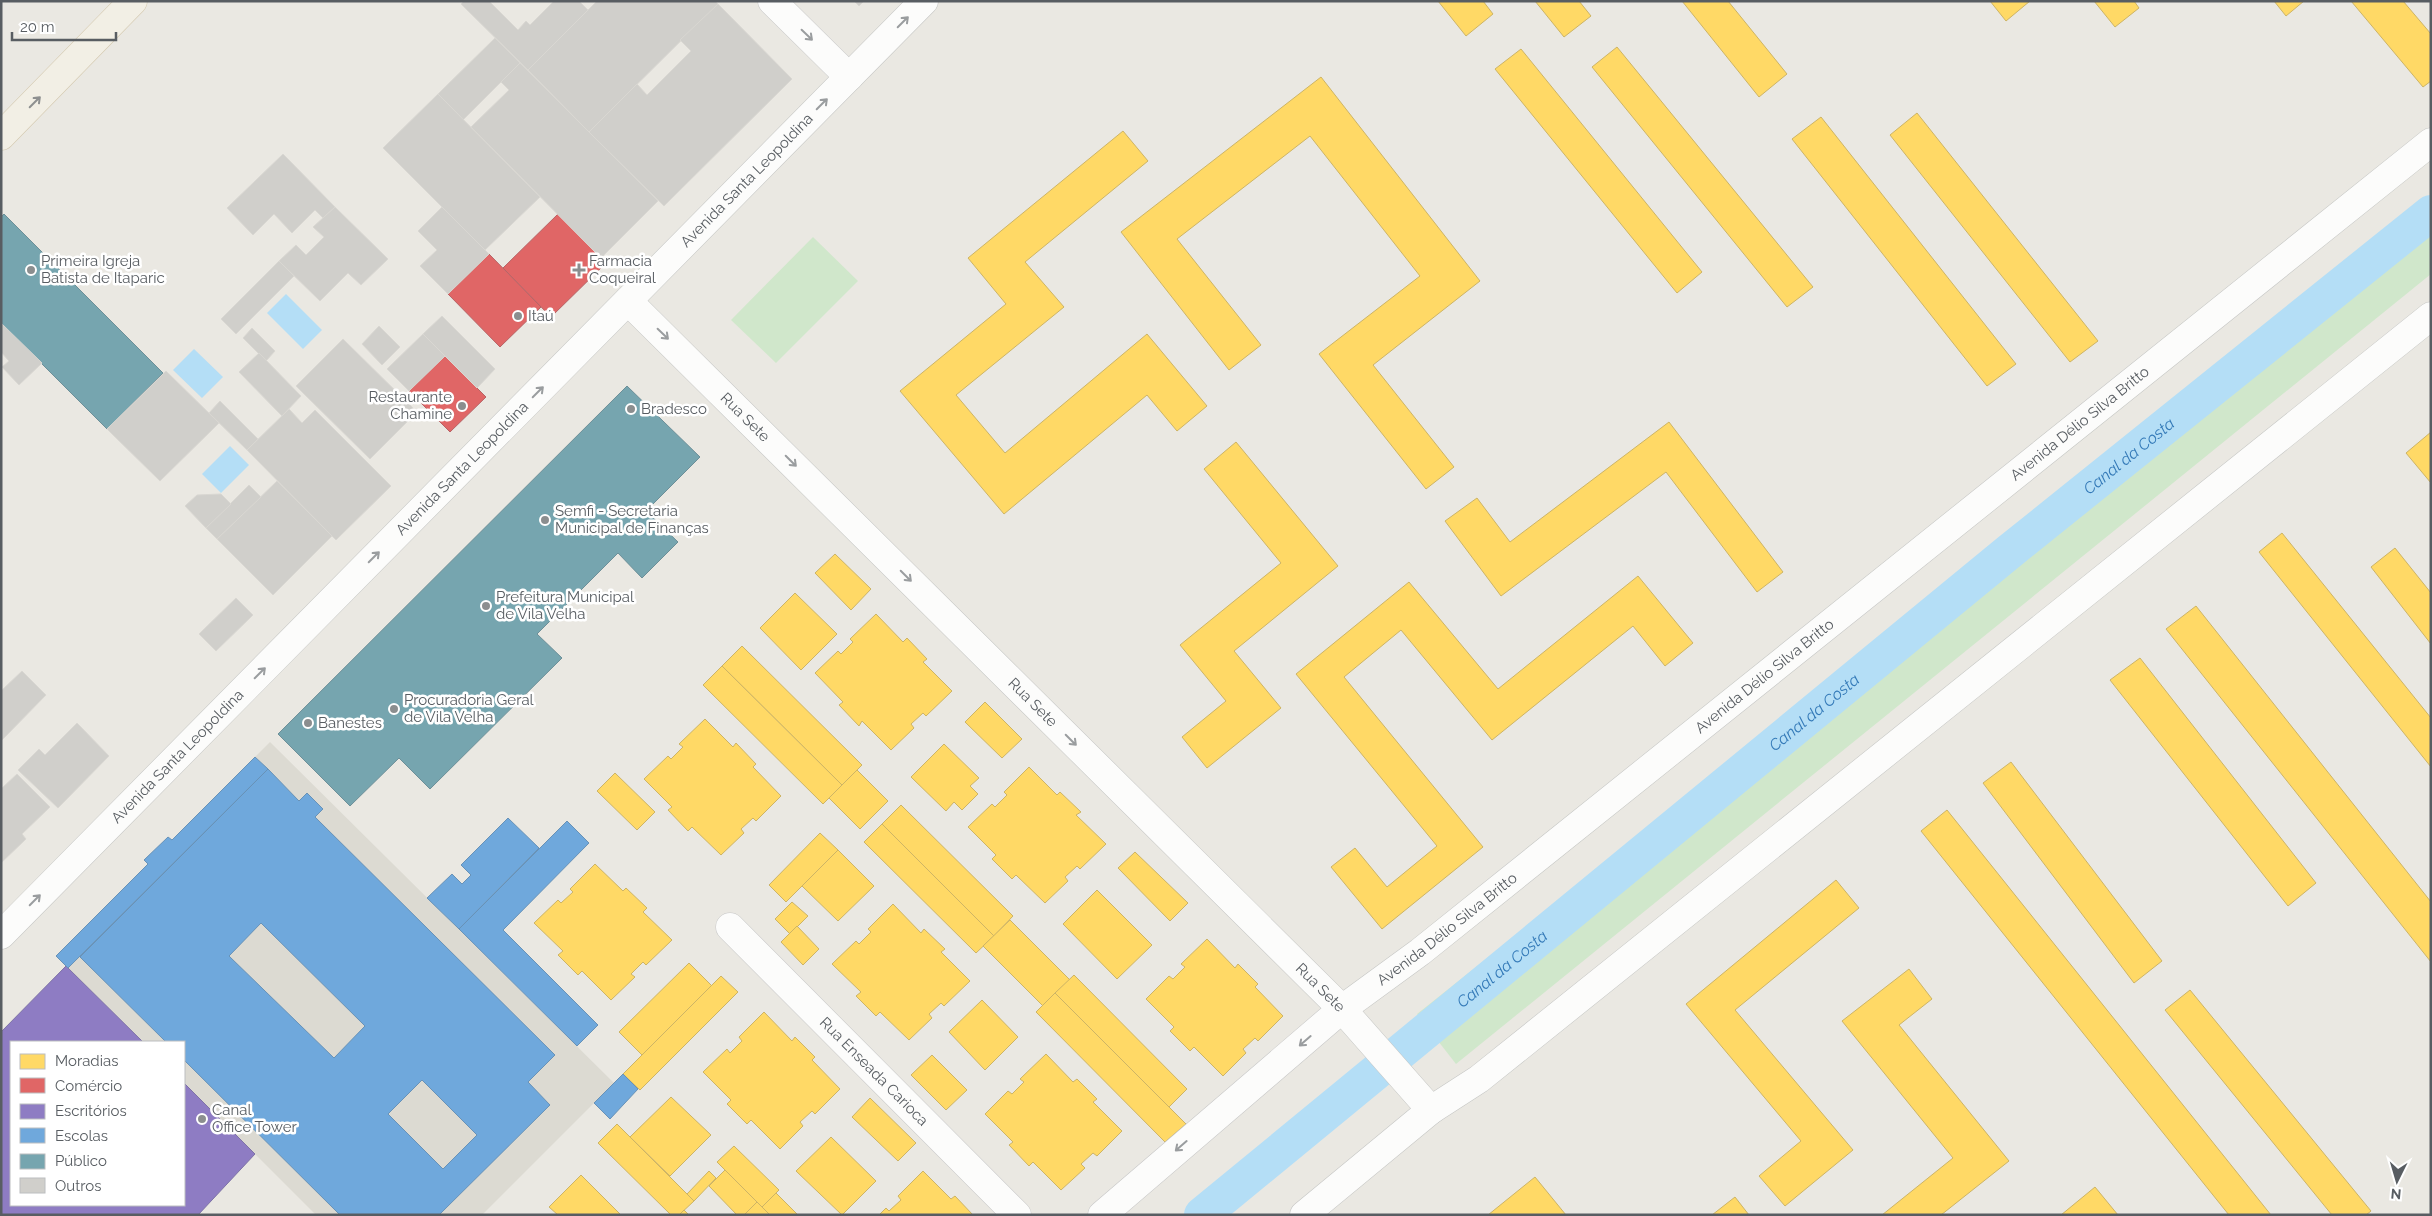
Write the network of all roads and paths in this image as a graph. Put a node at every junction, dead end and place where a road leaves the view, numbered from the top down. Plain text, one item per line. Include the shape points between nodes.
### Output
1 (133, 1) edge
2 (772, 1) edge
3 (924, 1) edge
4 (849, 77) junction
5 (1, 136) edge
6 (2431, 142) edge
7 (628, 300) junction
8 (2431, 316) edge
9 (730, 928) dead end
10 (1, 935) edge
11 (1342, 1009) junction
12 (1431, 1110) junction
13 (1017, 1215) edge
14 (1102, 1215) edge
15 (1304, 1215) edge

5 -> 1 main road
2 -> 4 street
4 -> 3 street, Avenida Santa Leopoldina
7 -> 4 street, Avenida Santa Leopoldina
6 - 11 street, Avenida Délio Silva Britto via 1427,946
10 -> 7 street, Avenida Santa Leopoldina
7 -> 11 street, Rua Sete
8 - 12 street via 1479,1079
9 - 13 street, Rua Enseada Carioca
11 - 12 street, Rua Sete
11 -> 14 street, Avenida Délio Silva Britto
12 - 15 street

